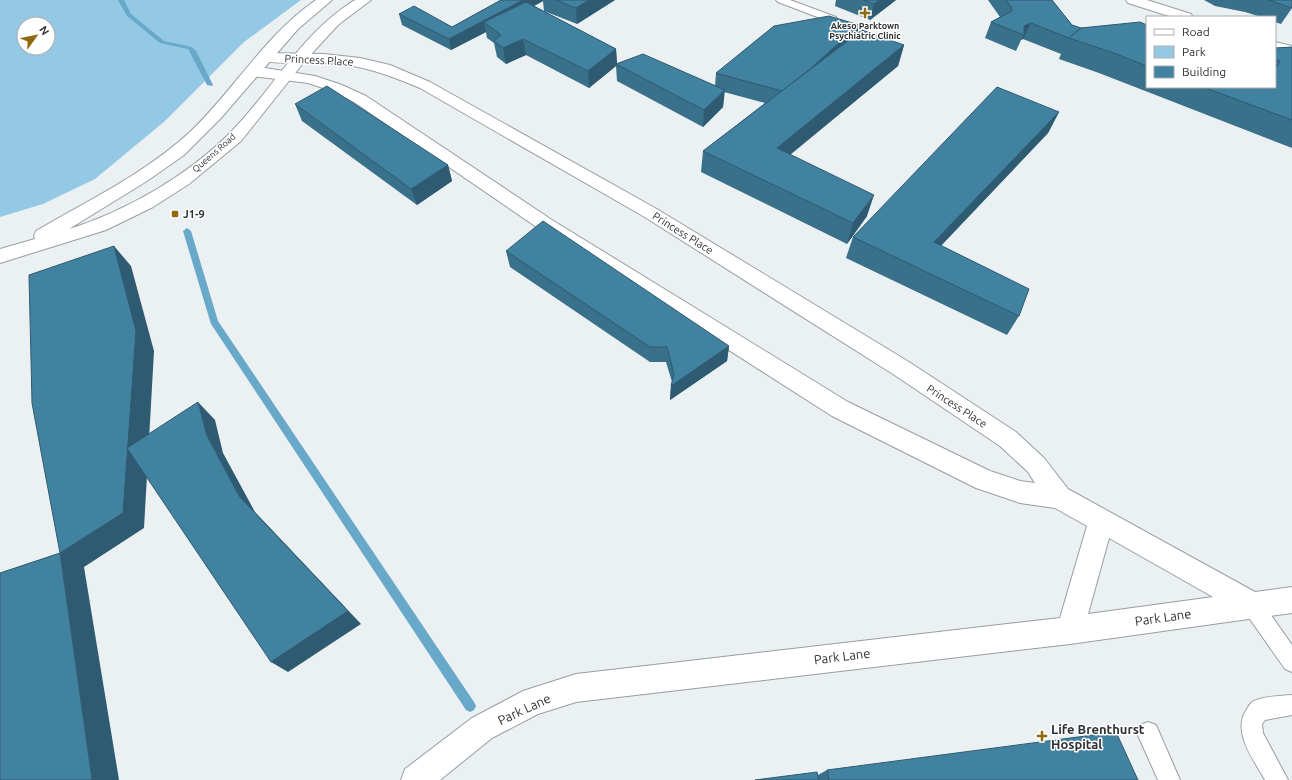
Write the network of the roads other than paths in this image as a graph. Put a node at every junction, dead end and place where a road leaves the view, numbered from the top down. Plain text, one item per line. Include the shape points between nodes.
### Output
1 (325, 0) edge
2 (364, 0) edge
3 (781, 0) edge
4 (1134, 0) edge
5 (1183, 16) edge
6 (832, 19) edge
7 (1276, 46) edge
8 (1292, 52) edge
9 (299, 59) junction
10 (259, 64) junction
11 (287, 75) junction
12 (24, 248) junction
13 (0, 256) edge
14 (1059, 497) junction
15 (1101, 520) junction
16 (1292, 600) edge
17 (1252, 605) junction
18 (1070, 630) junction
19 (1292, 662) edge
20 (1292, 705) edge
21 (1148, 733) dead end
22 (416, 780) edge
23 (1169, 780) edge
24 (1277, 780) edge

1 - 10 street, Queens Road via 307,13
2 - 9 street, Queens Road via 333,22
3 - 6 lane
4 - 5 street
7 - 8 street
9 - 10 street, Princess Place
9 - 11 street, Queens Road
9 - 14 street, Princess Place via 362,62 388,69 425,85 649,212 901,368 1008,439 1036,465
10 - 11 street, Princess Place
10 - 12 street, Queens Road via 195,135 172,156 143,177
11 - 12 street, Queens Road via 235,136 183,180 147,203 99,226
11 - 14 street, Princess Place via 310,79 360,99 545,224 840,409 984,480 1020,492
12 - 13 street, Queens Road
14 - 15 street, Princess Place
15 - 17 street, Princess Place
15 - 18 street
16 - 17 street, Park Lane
17 - 18 street, Park Lane
17 - 19 lane
18 - 22 street, Park Lane via 576,688 533,701 482,728
20 - 24 lane via 1259,710 1251,721 1253,736
21 - 23 lane

